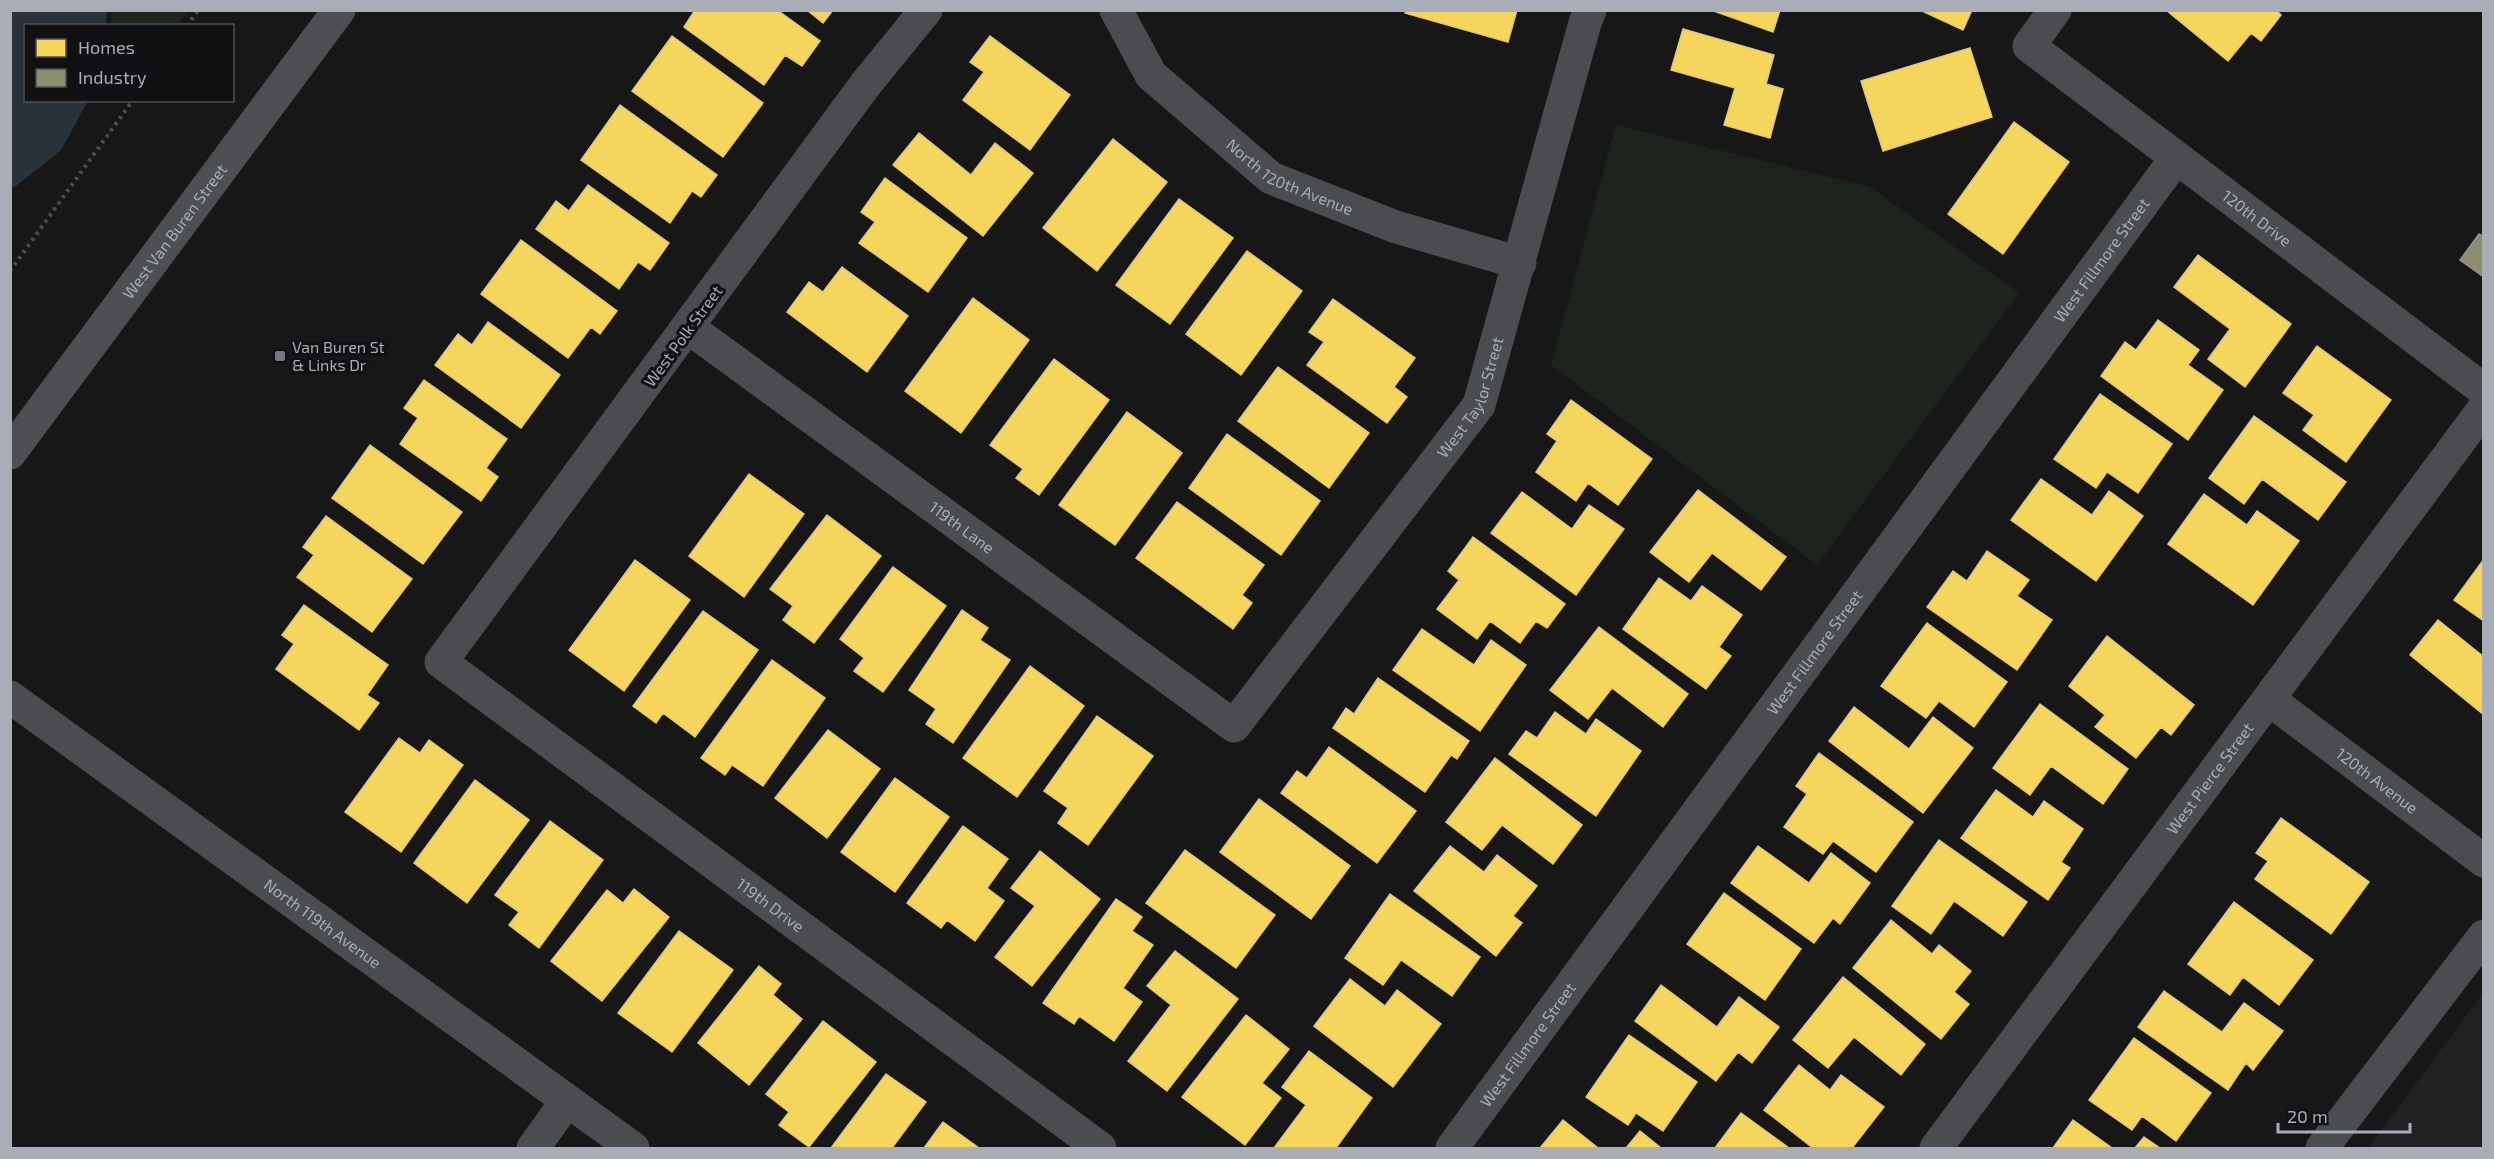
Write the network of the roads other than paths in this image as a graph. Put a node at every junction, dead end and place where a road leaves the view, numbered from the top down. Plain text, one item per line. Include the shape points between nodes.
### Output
1 (339, 10) edge
2 (926, 10) edge
3 (1116, 10) edge
4 (1590, 10) edge
5 (2055, 10) edge
6 (2176, 158) junction
7 (1520, 263) junction
8 (689, 328) junction
9 (2484, 390) edge
10 (2484, 408) edge
11 (10, 453) edge
12 (441, 662) joint
13 (10, 697) edge
14 (2270, 700) junction
15 (1234, 726) joint
16 (2484, 861) edge
17 (2484, 936) edge
18 (567, 1101) junction
19 (533, 1149) edge
20 (633, 1149) edge
21 (1100, 1149) edge
22 (1452, 1149) edge
23 (1936, 1149) edge
24 (2322, 1149) edge

1 - 11 main road, West Van Buren Street
2 - 8 street, West Polk Street via 865,85
3 - 7 street, North 120th Avenue via 1150,75 1271,178 1395,227
4 - 7 street, West Taylor Street
5 - 6 street, 120th Drive via 2029,46
6 - 9 street, 120th Drive
6 - 22 street, West Fillmore Street
7 - 15 street, West Taylor Street via 1479,405
8 - 12 street, West Polk Street
8 - 15 street, 119th Lane
10 - 14 street, West Pierce Street
12 - 21 street, 119th Drive
13 - 18 street, North 119th Avenue
14 - 16 street, 120th Avenue
14 - 23 street, West Pierce Street
17 - 24 street
18 - 19 street
18 - 20 street, North 119th Avenue

